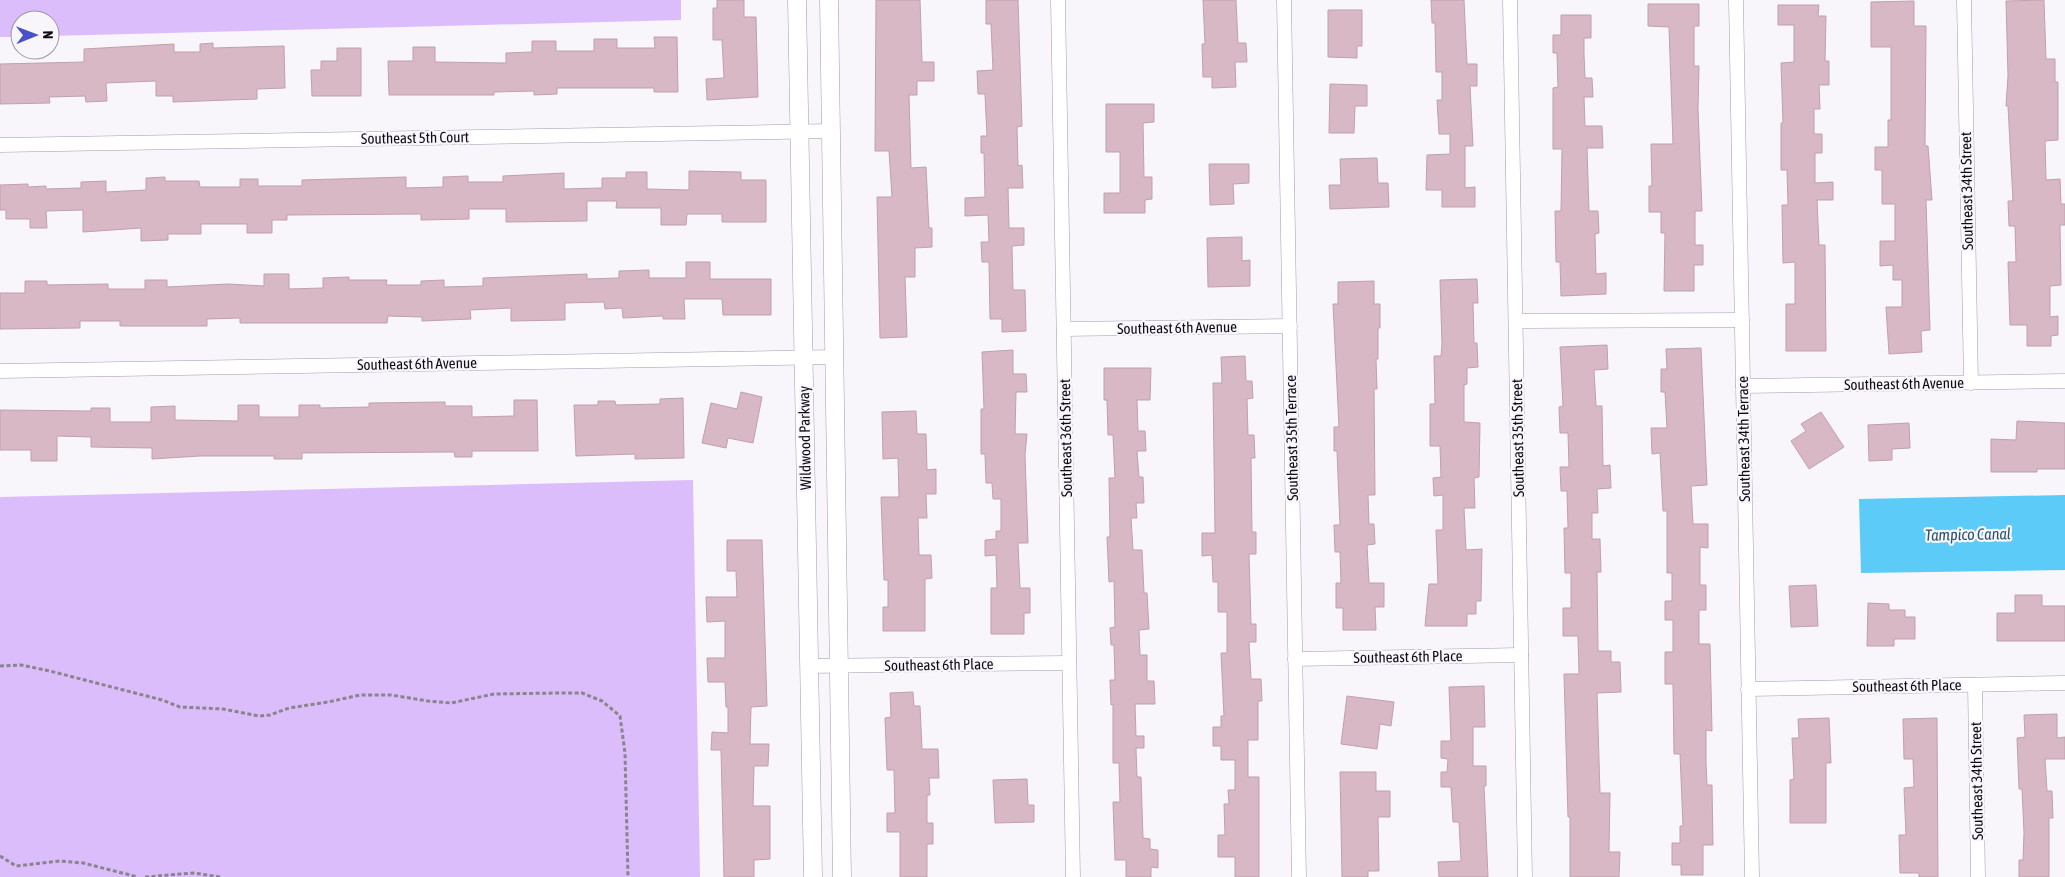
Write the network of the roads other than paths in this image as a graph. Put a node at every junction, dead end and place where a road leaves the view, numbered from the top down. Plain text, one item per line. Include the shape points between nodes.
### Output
1 (797, 0) edge
2 (829, 0) edge
3 (1058, 0) edge
4 (1284, 0) edge
5 (1510, 0) edge
6 (1736, 0) edge
7 (1964, 0) edge
8 (799, 131) junction
9 (831, 131) junction
10 (0, 145) edge
11 (1742, 320) junction
12 (1517, 321) junction
13 (1290, 326) junction
14 (1064, 329) junction
15 (804, 357) junction
16 (834, 357) junction
17 (0, 371) edge
18 (2065, 381) edge
19 (1971, 383) junction
20 (1743, 386) junction
21 (1521, 655) junction
22 (1295, 659) junction
23 (1069, 663) junction
24 (809, 666) junction
25 (838, 666) junction
26 (2065, 683) edge
27 (1975, 685) junction
28 (1748, 689) junction
29 (813, 877) edge
30 (842, 877) edge
31 (1073, 877) edge
32 (1299, 877) edge
33 (1525, 877) edge
34 (1752, 877) edge
35 (1978, 877) edge

1 - 8 street, Wildwood Parkway
2 - 9 street, Wildwood Parkway
3 - 14 street, Southeast 36th Street
4 - 13 street, Southeast 35th Terrace
5 - 12 street, Southeast 35th Street
6 - 11 street, Southeast 34th Terrace
7 - 19 street, Southeast 34th Street
8 - 9 street, Southeast 5th Court
8 - 10 street, Southeast 5th Court
8 - 15 street, Wildwood Parkway
9 - 16 street, Wildwood Parkway
11 - 12 street
11 - 20 street, Southeast 34th Terrace
12 - 21 street, Southeast 35th Street
13 - 14 street, Southeast 6th Avenue
13 - 22 street, Southeast 35th Terrace
14 - 23 street, Southeast 36th Street
15 - 16 street, Southeast 6th Avenue
15 - 17 street, Southeast 6th Avenue
15 - 24 street, Wildwood Parkway
16 - 25 street, Wildwood Parkway
18 - 19 street, Southeast 6th Avenue
19 - 20 street, Southeast 6th Avenue
20 - 28 street, Southeast 34th Terrace
21 - 22 street, Southeast 6th Place
21 - 33 street, Southeast 35th Street
22 - 32 street, Southeast 35th Terrace
23 - 25 street, Southeast 6th Place
23 - 31 street, Southeast 36th Street
24 - 25 street, Southeast 6th Place
24 - 29 street, Wildwood Parkway
25 - 30 street, Wildwood Parkway
26 - 27 street, Southeast 6th Place
27 - 28 street, Southeast 6th Place
27 - 35 street, Southeast 34th Street
28 - 34 street, Southeast 34th Terrace

